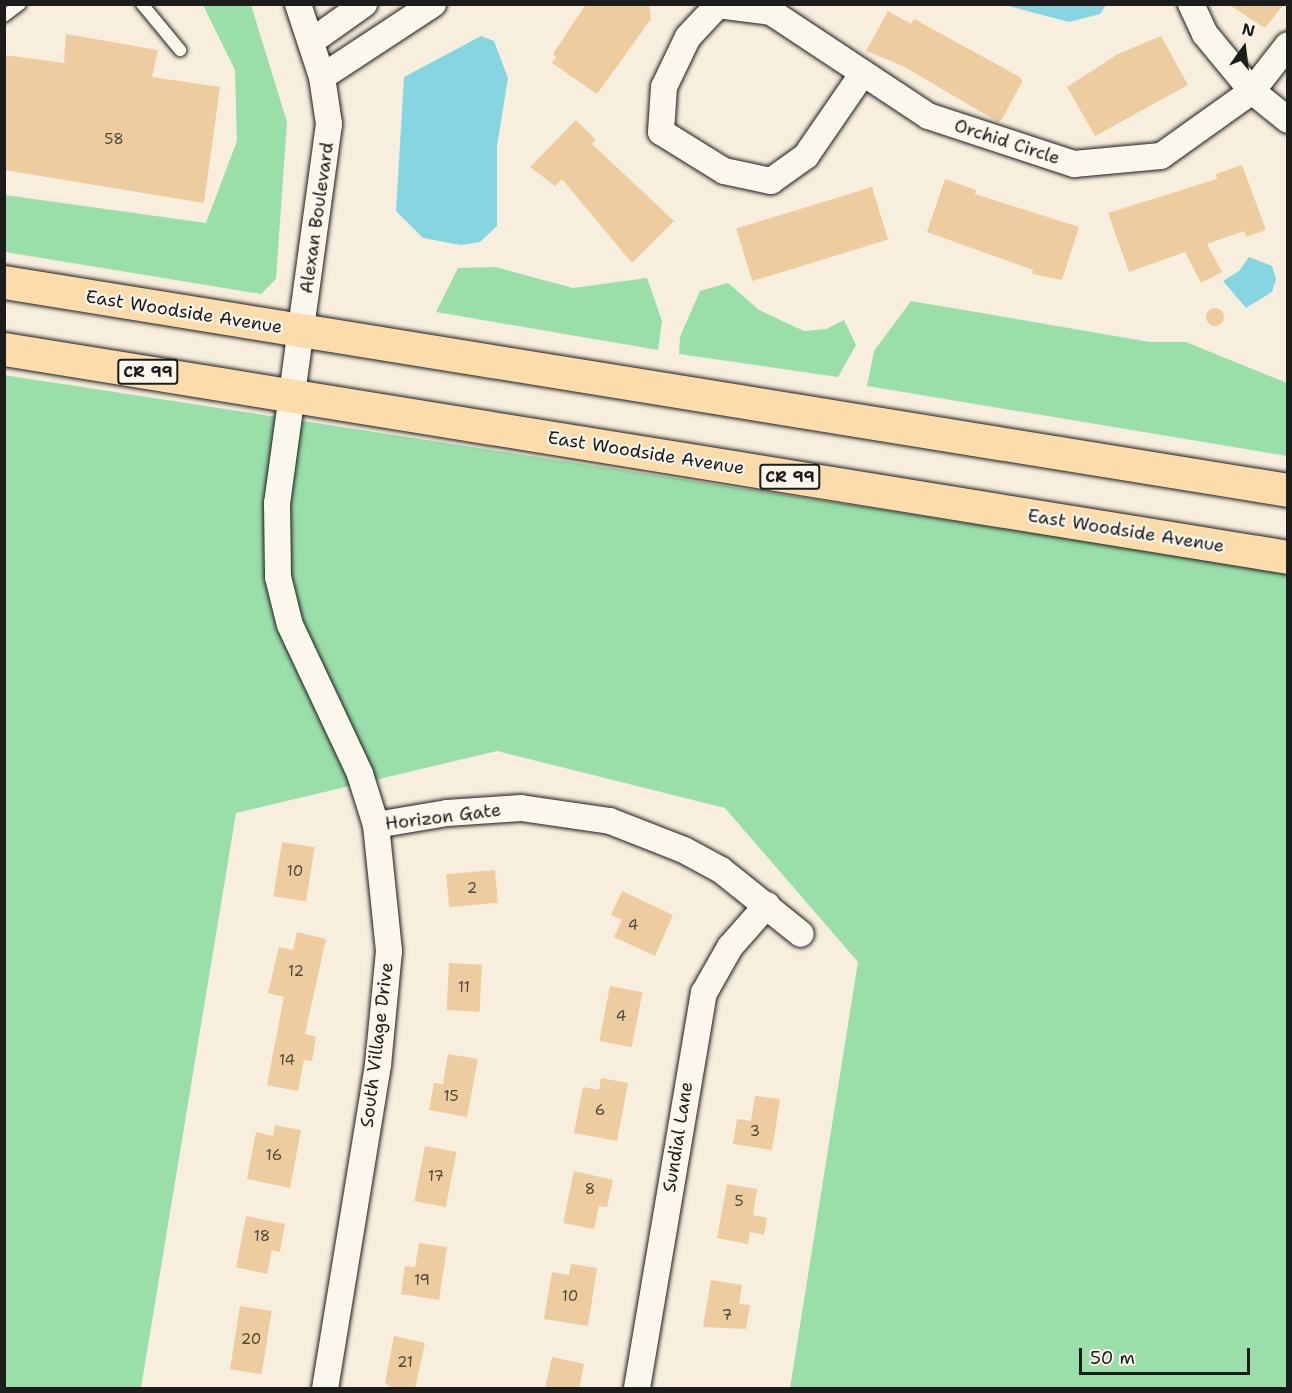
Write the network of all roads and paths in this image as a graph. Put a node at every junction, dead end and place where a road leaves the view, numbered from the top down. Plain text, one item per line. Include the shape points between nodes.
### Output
1 (20, 4) edge
2 (142, 4) edge
3 (298, 4) edge
4 (364, 4) edge
5 (433, 4) edge
6 (1191, 4) edge
7 (4, 16) edge
8 (312, 41) junction
9 (1287, 45) edge
10 (180, 50) dead end
11 (863, 73) junction
12 (322, 77) junction
13 (1252, 91) junction
14 (1287, 120) edge
15 (4, 282) edge
16 (302, 332) junction
17 (4, 349) edge
18 (292, 396) junction
19 (1287, 490) edge
20 (1287, 557) edge
21 (376, 825) junction
22 (767, 905) junction
23 (801, 933) dead end
24 (325, 1389) edge
25 (637, 1389) edge

1 - 7 lane
2 - 10 lane
3 - 8 street, Alexan Boulevard
4 - 8 street
5 - 12 street
6 - 13 street via 1204,34
8 - 12 street, Alexan Boulevard
9 - 13 street, Orchid Circle
11 - 11 street, Orchid Circle via 806,156 771,181 724,171 661,132 664,87 688,37 718,5 771,12
11 - 13 street, Orchid Circle via 928,116 1074,164 1161,156
12 - 16 street, Alexan Boulevard via 328,148
13 - 14 street
15 - 16 main road, East Woodside Avenue
16 - 18 street, Alexan Boulevard
16 - 19 main road, East Woodside Avenue
17 - 18 main road, East Woodside Avenue / CR 99
18 - 20 main road, East Woodside Avenue / CR 99
18 - 21 street, South Village Drive via 277,503 278,577 294,635 360,774
21 - 22 street, Horizon Gate via 484,809 565,811 610,821 684,850
21 - 24 street, South Village Drive via 388,910 388,982
22 - 23 street, Horizon Gate
22 - 25 street, Sundial Lane via 730,947 704,993

